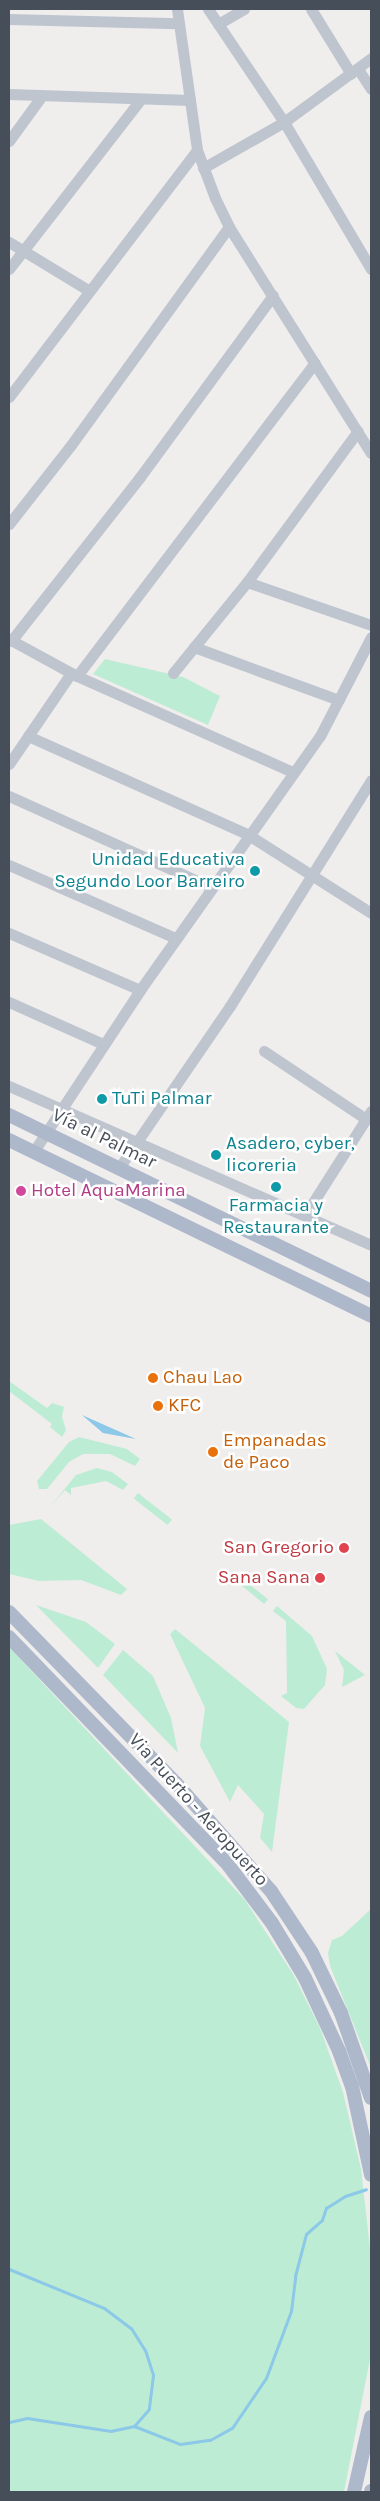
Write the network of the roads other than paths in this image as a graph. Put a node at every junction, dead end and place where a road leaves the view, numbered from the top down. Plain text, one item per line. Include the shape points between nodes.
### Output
1 (177, 9) edge
2 (208, 9) edge
3 (244, 9) edge
4 (310, 9) edge
5 (9, 19) edge
6 (178, 23) junction
7 (218, 24) junction
8 (371, 58) edge
9 (355, 71) junction
10 (371, 89) edge
11 (9, 94) edge
12 (41, 97) junction
13 (141, 99) junction
14 (190, 100) junction
15 (284, 122) junction
16 (9, 141) edge
17 (197, 150) junction
18 (203, 168) junction
19 (229, 227) junction
20 (9, 242) edge
21 (22, 251) junction
22 (9, 269) edge
23 (371, 269) edge
24 (88, 290) junction
25 (274, 296) junction
26 (315, 363) junction
27 (9, 397) edge
28 (358, 431) junction
29 (371, 453) edge
30 (9, 524) edge
31 (247, 582) junction
32 (371, 625) edge
33 (371, 637) edge
34 (10, 640) edge
35 (194, 647) junction
36 (173, 673) dead end
37 (74, 675) junction
38 (339, 700) junction
39 (28, 736) junction
40 (9, 764) edge
41 (293, 772) junction
42 (371, 780) edge
43 (9, 796) edge
44 (247, 834) junction
45 (9, 865) edge
46 (311, 874) junction
47 (211, 887) junction
48 (371, 913) edge
49 (9, 933) edge
50 (175, 938) junction
51 (140, 990) junction
52 (9, 1002) edge
53 (103, 1044) junction
54 (264, 1051) dead end
55 (9, 1086) edge
56 (60, 1109) junction
57 (9, 1115) edge
58 (369, 1115) edge
59 (46, 1132) junction
60 (9, 1140) edge
61 (136, 1143) junction
62 (34, 1151) junction
63 (119, 1168) junction
64 (305, 1215) junction
65 (371, 1246) edge
66 (371, 1291) edge
67 (371, 1316) edge
68 (9, 1612) edge
69 (9, 1636) edge
70 (371, 2098) edge
71 (371, 2175) edge
72 (370, 2426) edge
73 (368, 2451) edge
74 (354, 2492) edge

1 - 6 street
2 - 7 street
3 - 7 street
4 - 9 street
5 - 6 street
6 - 14 street
7 - 15 street
8 - 9 street
9 - 10 street
9 - 15 street
11 - 12 street
12 - 13 street
12 - 16 street
13 - 14 street
13 - 21 street
14 - 17 street
15 - 18 street
15 - 23 street
17 - 18 street
17 - 24 street
18 - 19 street
19 - 25 street
19 - 30 street via 71,446
20 - 21 street
21 - 22 street
21 - 24 street
24 - 27 street
25 - 26 street
25 - 34 street via 140,477
26 - 28 street
26 - 37 street
28 - 29 street
28 - 31 street
31 - 32 street
31 - 35 street
33 - 38 street
34 - 37 street
35 - 36 street
35 - 38 street
37 - 39 street
37 - 41 street
38 - 41 street via 320,736
39 - 40 street
39 - 44 street
41 - 44 street
42 - 46 street
43 - 47 street
44 - 46 street
44 - 47 street
45 - 50 street
46 - 48 street
46 - 61 street via 230,1006
47 - 50 street
49 - 51 street
50 - 51 street
51 - 53 street
52 - 53 street
53 - 56 street
54 - 58 street
55 - 56 street
56 - 59 street
56 - 61 street
57 - 59 main road, Vía al Palmar
58 - 64 street
59 - 62 street
59 - 63 main road, Vía al Palmar
60 - 62 main road
61 - 63 street
61 - 64 street
62 - 67 main road
63 - 66 main road, Vía al Palmar
64 - 65 street
68 - 70 main road, Via Puerto - Aeropuerto via 176,1783 271,1891 312,1953 341,2013
69 - 71 main road, Via Puerto - Aeropuerto via 229,1866 272,1923 305,1978 339,2051 352,2086
72 - 73 main road
73 - 74 main road

